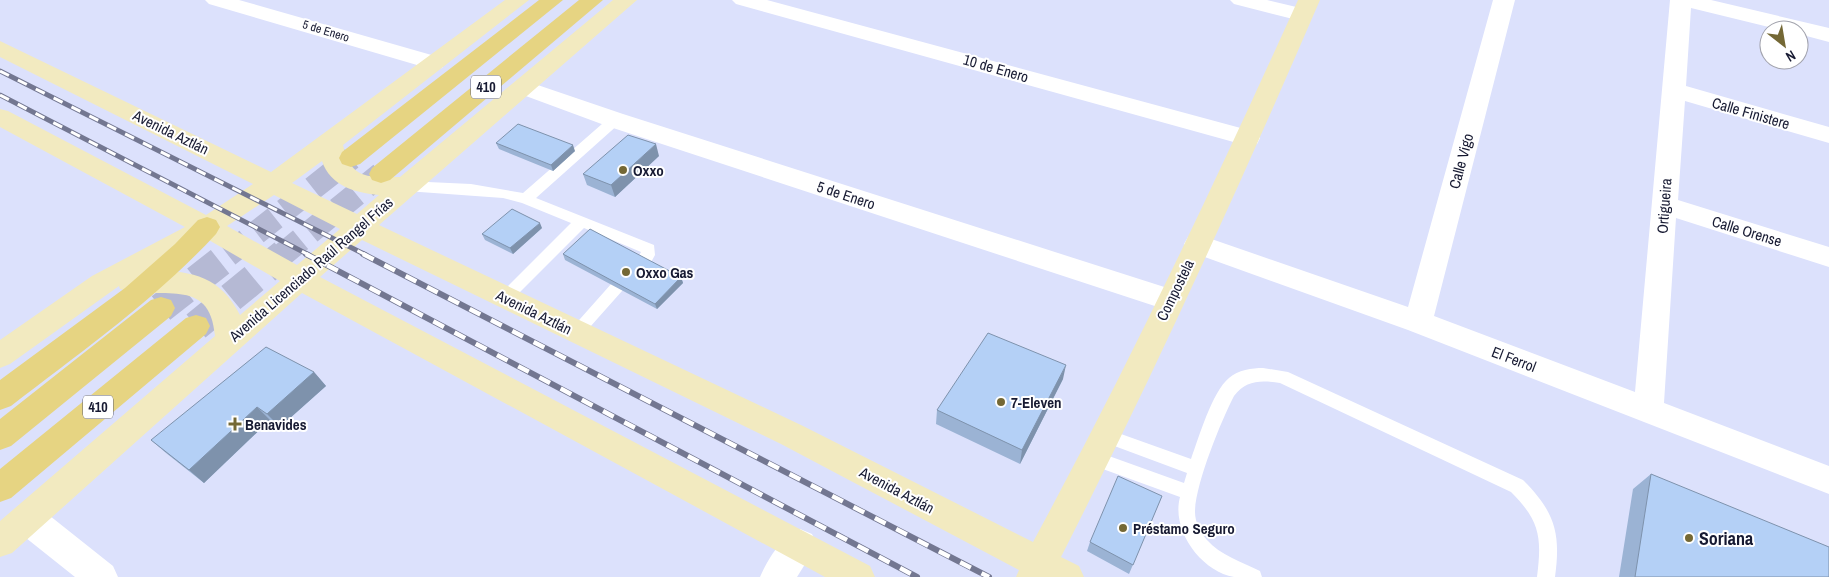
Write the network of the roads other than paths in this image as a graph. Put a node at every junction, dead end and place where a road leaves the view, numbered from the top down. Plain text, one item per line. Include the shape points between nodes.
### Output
1 (216, 0) edge
2 (518, 0) edge
3 (552, 0) edge
4 (592, 0) edge
5 (626, 0) edge
6 (744, 0) edge
7 (1241, 0) edge
8 (1504, 0) edge
9 (1680, 0) edge
10 (1685, 0) edge
11 (1305, 8) edge
12 (1829, 36) edge
13 (0, 48) edge
14 (434, 63) junction
15 (523, 87) junction
16 (1673, 90) junction
17 (0, 116) edge
18 (615, 120) junction
19 (1829, 135) edge
20 (1248, 138) junction
21 (330, 143) junction
22 (351, 158) tunnel mouth
23 (381, 174) tunnel mouth
24 (272, 182) junction
25 (406, 186) junction
26 (526, 199) junction
27 (1664, 205) junction
28 (582, 221) junction
29 (207, 227) junction
30 (361, 227) junction
31 (1197, 244) junction
32 (1829, 257) edge
33 (642, 261) edge
34 (153, 280) junction
35 (301, 280) junction
36 (102, 283) junction
37 (617, 287) edge
38 (504, 298) junction
39 (1170, 300) junction
40 (161, 308) tunnel mouth
41 (1418, 322) junction
42 (196, 326) tunnel mouth
43 (577, 332) junction
44 (230, 340) junction
45 (0, 356) edge
46 (0, 397) edge
47 (1648, 412) junction
48 (0, 436) edge
49 (1101, 448) junction
50 (1197, 469) junction
51 (1829, 480) edge
52 (0, 488) edge
53 (1190, 493) junction
54 (28, 519) junction
55 (0, 542) edge
56 (800, 546) junction
57 (1036, 570) edge
58 (100, 577) edge
59 (777, 577) edge
60 (858, 577) edge
61 (1067, 577) edge
62 (1253, 577) edge
63 (1546, 577) edge

1 - 14 street, 5 de Enero
2 - 14 street
3 - 22 main road, 410
4 - 23 main road, 410
5 - 15 street, Avenida Licenciado Raúl Rangel Frías
6 - 20 street, 10 de Enero
7 - 11 street
8 - 41 street, Calle Vigo
9 - 16 street, Ortigueira
10 - 12 street
11 - 20 street, Compostela
13 - 24 street, Avenida Aztlán
14 - 21 street
15 - 18 street, 5 de Enero
15 - 25 street, Avenida Licenciado Raúl Rangel Frías
16 - 19 street, Calle Finistere
16 - 27 street, Ortigueira
17 - 29 street
18 - 26 lane
18 - 39 street, 5 de Enero
20 - 31 street, Compostela
21 - 24 street
21 - 25 street via 335,165 344,176 360,184
24 - 29 street
24 - 30 street, Avenida Aztlán
25 - 26 lane via 471,189
25 - 30 street, Avenida Licenciado Raúl Rangel Frías
26 - 28 lane
27 - 32 street, Calle Orense
27 - 47 street, Ortigueira
28 - 33 lane via 649,249
28 - 38 lane
29 - 34 main road
29 - 35 street
29 - 36 street
30 - 35 street, Avenida Licenciado Raúl Rangel Frías
30 - 38 street, Avenida Aztlán
31 - 39 street, Compostela
31 - 41 street, El Ferrol
34 - 36 street
34 - 44 street via 196,286 215,297 227,317
34 - 46 main road
35 - 44 street, Avenida Licenciado Raúl Rangel Frías
35 - 56 street
36 - 45 street
37 - 43 lane
38 - 43 street, Avenida Aztlán
39 - 49 street, Compostela
40 - 48 main road, 410
41 - 47 street, El Ferrol
42 - 52 main road, 410
43 - 57 street, Avenida Aztlán via 792,435
44 - 54 street, Avenida Licenciado Raúl Rangel Frías
47 - 51 street, El Ferrol
49 - 50 lane
49 - 53 lane
49 - 57 street, Compostela
50 - 53 lane
50 - 63 lane via 1217,412 1232,384 1245,376 1282,377 1517,486 1534,502 1546,520
53 - 62 lane via 1186,512 1200,547
54 - 55 street, Avenida Licenciado Raúl Rangel Frías
54 - 58 street
56 - 59 street
56 - 60 street
57 - 61 street, Avenida Aztlán

